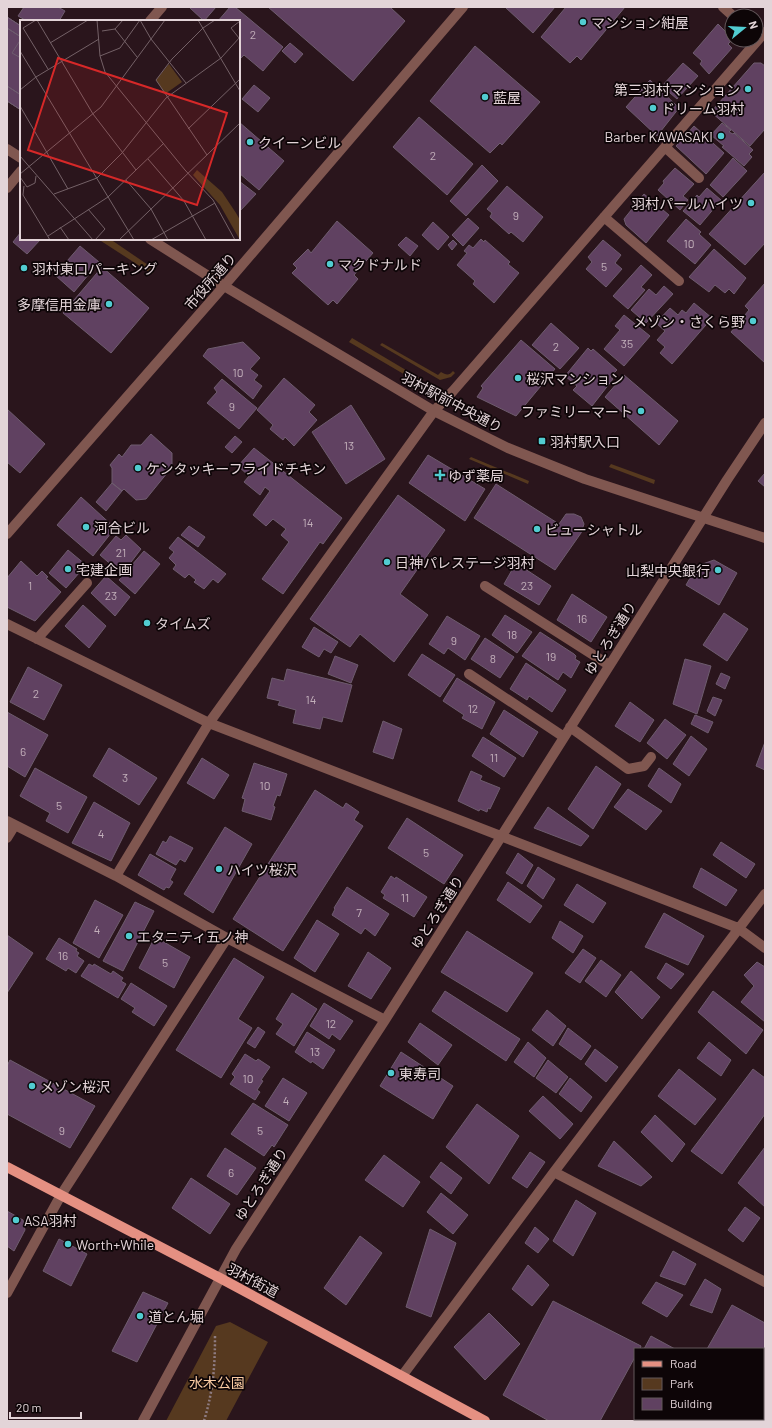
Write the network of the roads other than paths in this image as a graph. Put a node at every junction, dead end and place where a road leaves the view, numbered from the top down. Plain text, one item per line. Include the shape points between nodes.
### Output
1 (162, 7) edge
2 (463, 7) edge
3 (151, 20) edge
4 (752, 48) edge
5 (665, 147) junction
6 (7, 149) edge
7 (20, 157) edge
8 (20, 172) edge
9 (699, 178) dead end
10 (7, 188) edge
11 (604, 217) junction
12 (152, 240) edge
13 (679, 281) dead end
14 (224, 286) junction
15 (434, 411) junction
16 (765, 423) edge
17 (703, 518) junction
18 (7, 534) edge
19 (765, 538) edge
20 (87, 584) dead end
21 (485, 586) dead end
22 (7, 624) edge
23 (36, 639) junction
24 (609, 665) junction
25 (469, 674) dead end
26 (209, 723) junction
27 (570, 727) junction
28 (564, 737) junction
29 (651, 757) dead end
30 (11, 823) edge
31 (501, 837) junction
32 (7, 838) edge
33 (116, 876) junction
34 (765, 894) edge
35 (738, 928) junction
36 (227, 938) junction
37 (765, 948) edge
38 (385, 1020) junction
39 (7, 1166) edge
40 (554, 1172) junction
41 (61, 1195) junction
42 (220, 1278) junction
43 (765, 1282) edge
44 (7, 1293) edge
45 (402, 1376) junction
46 (143, 1421) edge
47 (485, 1421) edge

1 - 3 street
2 - 14 street, 市役所通り
4 - 5 street
5 - 9 street
5 - 11 street
6 - 7 street
8 - 10 street
11 - 13 street
11 - 15 street
12 - 14 street, 羽村駅前中央通り
14 - 15 street, 羽村駅前中央通り
14 - 18 street, 市役所通り
15 - 17 street, 羽村駅前中央通り via 508,448 559,469
15 - 26 street
16 - 17 street, ゆとろぎ通り
17 - 19 street, 羽村駅前中央通り
17 - 24 street, ゆとろぎ通り
20 - 23 street
21 - 24 street
22 - 23 street
23 - 26 street
24 - 27 street, ゆとろぎ通り
25 - 28 street
26 - 31 street
26 - 33 street
27 - 28 street, ゆとろぎ通り
27 - 29 street via 628,769 644,766
28 - 31 street, ゆとろぎ通り
30 - 32 street
30 - 33 street
31 - 35 street
31 - 38 street, ゆとろぎ通り
33 - 36 street
34 - 35 street
35 - 37 street
35 - 40 street
36 - 38 street
36 - 41 street
38 - 42 street, ゆとろぎ通り via 240,1243
39 - 41 main road, 羽村街道
40 - 43 street
40 - 45 street
41 - 42 main road, 羽村街道
41 - 44 street
42 - 45 main road, 羽村街道
42 - 46 street, ゆとろぎ通り
45 - 47 main road, 羽村街道

